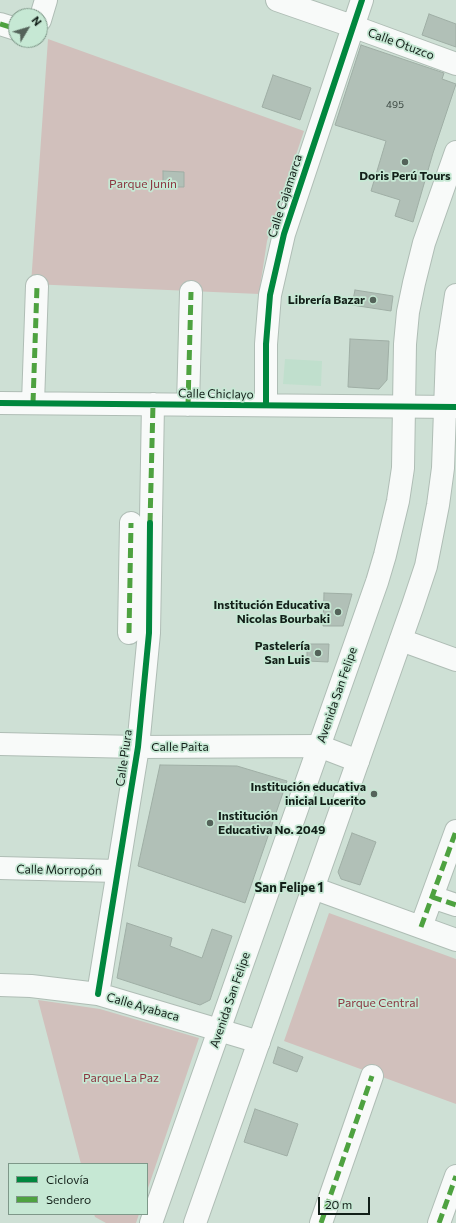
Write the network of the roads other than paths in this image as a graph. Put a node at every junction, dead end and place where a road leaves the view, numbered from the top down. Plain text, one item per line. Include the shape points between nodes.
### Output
1 (278, 0) edge
2 (362, 0) edge
3 (352, 26) junction
4 (456, 64) edge
5 (456, 152) edge
6 (37, 286) dead end
7 (191, 292) dead end
8 (456, 295) edge
9 (0, 403) edge
10 (33, 403) junction
11 (153, 404) junction
12 (188, 405) junction
13 (266, 405) junction
14 (404, 407) junction
15 (451, 407) edge
16 (141, 523) junction
17 (130, 633) dead end
18 (400, 640) junction
19 (456, 660) edge
20 (0, 744) edge
21 (319, 746) junction
22 (138, 747) junction
23 (358, 761) junction
24 (456, 831) edge
25 (0, 868) edge
26 (117, 872) junction
27 (313, 888) junction
28 (432, 897) junction
29 (456, 906) edge
30 (421, 927) junction
31 (456, 940) edge
32 (0, 985) edge
33 (98, 994) junction
34 (219, 1029) junction
35 (259, 1042) junction
36 (372, 1076) dead end
37 (456, 1176) edge
38 (151, 1223) edge
39 (195, 1223) edge
40 (321, 1223) edge
41 (440, 1223) edge

1 - 3 street, Calle Otuzco
2 - 3 street, Calle Cajamarca
3 - 4 street, Calle Otuzco
3 - 13 street, Calle Cajamarca via 284,234 270,295 266,344
5 - 14 street, Avenida San Felipe via 424,243 408,312
6 - 10 street
7 - 12 street
8 - 15 street via 447,353
9 - 10 street, Calle Chiclayo
10 - 11 street, Calle Chiclayo
11 - 12 street, Calle Chiclayo
11 - 16 street, Calle Piura
12 - 13 street, Calle Chiclayo
13 - 14 street, Calle Chiclayo
14 - 15 street, Calle Chiclayo
14 - 21 street, Avenida San Felipe via 403,468 393,527 377,582
15 - 18 street via 438,505 426,566
16 - 17 street
16 - 22 street, Calle Piura via 149,633
18 - 19 street
18 - 23 street
20 - 22 street, Calle Paita
21 - 22 street, Calle Paita
21 - 23 street, Calle Paita
21 - 34 street, Avenida San Felipe
22 - 26 street, Calle Piura
23 - 27 street
24 - 28 street
25 - 26 street, Calle Morropón
26 - 33 street, Calle Piura
27 - 30 street
27 - 35 street
28 - 29 street
28 - 30 street
30 - 31 street
32 - 33 street, Calle Ayabaca
33 - 34 street, Calle Ayabaca
34 - 35 street, Calle Ayabaca
34 - 38 street, Avenida San Felipe
35 - 39 street
36 - 40 street
37 - 41 street

